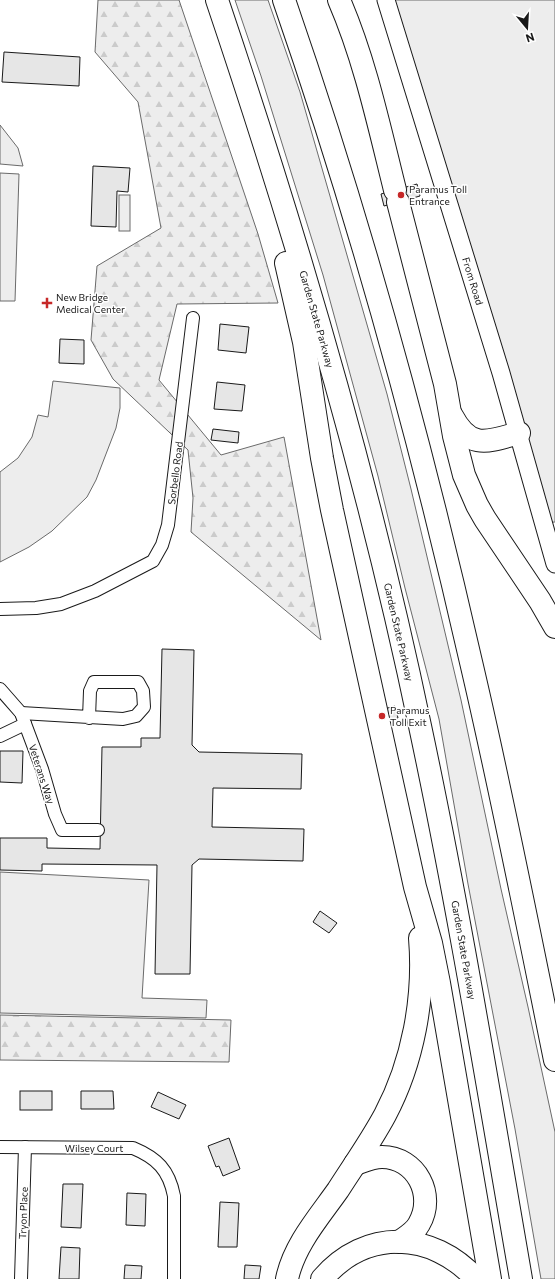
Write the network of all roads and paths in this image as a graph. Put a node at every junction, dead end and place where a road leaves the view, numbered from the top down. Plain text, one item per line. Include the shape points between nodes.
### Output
1 (217, 0) edge
2 (284, 0) edge
3 (339, 0) edge
4 (386, 0) edge
5 (244, 79) junction
6 (193, 318) dead end
7 (450, 413) junction
8 (519, 433) junction
9 (549, 523) edge
10 (552, 542) edge
11 (555, 564) edge
12 (0, 609) edge
13 (555, 627) edge
14 (0, 689) edge
15 (23, 718) junction
16 (89, 718) junction
17 (0, 736) edge
18 (98, 830) dead end
19 (415, 887) junction
20 (555, 1060) edge
21 (0, 1147) edge
22 (25, 1147) junction
23 (355, 1164) junction
24 (399, 1242) junction
25 (21, 1279) edge
26 (174, 1279) edge
27 (287, 1279) edge
28 (322, 1279) edge
29 (476, 1279) edge
30 (490, 1279) edge
31 (521, 1279) edge

1 - 5 highway, Garden State Parkway
2 - 20 highway via 359,236 418,446 472,664
3 - 7 highway via 368,86 445,384
4 - 8 street, From Road
5 - 19 highway via 299,316 332,510
5 - 31 highway, Garden State Parkway via 330,363 404,652 452,885
6 - 12 street, Sorbello Road via 168,525 162,545 152,561 95,591 61,604
7 - 8 highway via 461,431 474,439 493,440
7 - 13 highway via 464,475 477,505
8 - 9 street, From Road
9 - 10 street, From Road
10 - 11 street, From Road
14 - 15 street, Veterans Way
15 - 16 street
15 - 17 street
15 - 18 street, Veterans Way via 62,830
16 - 16 street via 123,719 136,716 144,707 143,691 138,682 94,682 90,691
19 - 23 highway via 420,970 414,1032 395,1094
19 - 30 highway via 439,983
21 - 22 street, Wilsey Court
22 - 25 street, Tryon Place
22 - 26 street, Wilsey Court via 133,1148 155,1160 172,1184 174,1196
23 - 24 highway via 374,1158 392,1158 408,1166 421,1180 425,1197 423,1217 413,1232
23 - 27 highway via 303,1241
24 - 28 highway via 362,1249 338,1264
24 - 29 highway via 421,1244 445,1253

